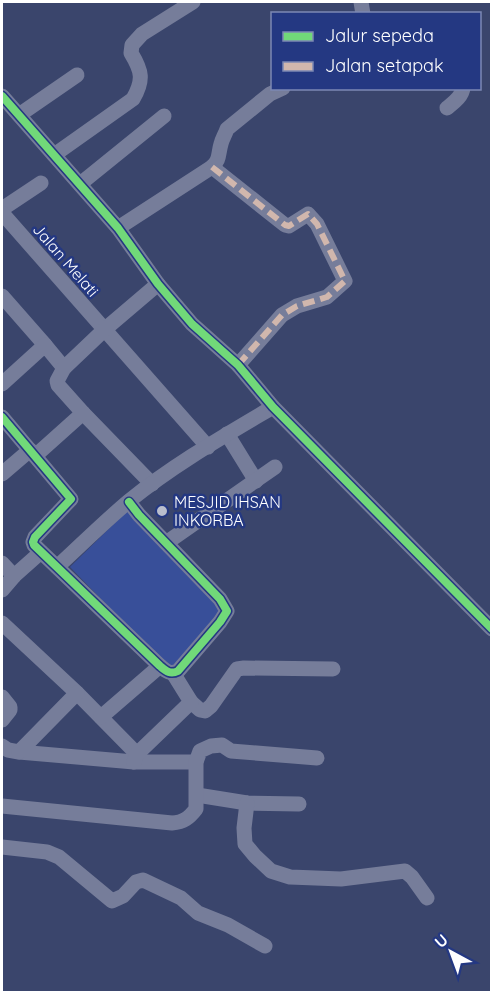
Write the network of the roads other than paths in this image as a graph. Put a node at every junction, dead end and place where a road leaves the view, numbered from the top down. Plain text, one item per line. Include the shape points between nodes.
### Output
1 (192, 2) edge
2 (77, 75) dead end
3 (279, 90) edge
4 (463, 90) edge
5 (2, 96) edge
6 (447, 108) dead end
7 (19, 115) junction
8 (164, 116) dead end
9 (54, 155) junction
10 (212, 167) junction
11 (41, 183) dead end
12 (80, 184) junction
13 (2, 208) edge
14 (2, 213) edge
15 (118, 228) junction
16 (158, 284) junction
17 (2, 296) edge
18 (104, 330) junction
19 (45, 345) junction
20 (238, 365) junction
21 (64, 368) junction
22 (2, 384) edge
23 (273, 407) junction
24 (83, 413) junction
25 (2, 417) edge
26 (227, 434) junction
27 (208, 447) junction
28 (32, 453) junction
29 (275, 468) dead end
30 (2, 474) edge
31 (256, 481) junction
32 (152, 484) junction
33 (129, 502) junction
34 (166, 543) junction
35 (41, 552) junction
36 (2, 563) edge
37 (57, 567) junction
38 (14, 576) junction
39 (2, 590) edge
40 (2, 623) edge
41 (492, 629) edge
42 (333, 669) dead end
43 (166, 670) junction
44 (76, 693) junction
45 (2, 697) edge
46 (191, 702) junction
47 (101, 717) junction
48 (2, 720) edge
49 (2, 746) edge
50 (19, 752) junction
51 (136, 758) junction
52 (317, 758) dead end
53 (196, 762) junction
54 (197, 795) junction
55 (247, 803) junction
56 (299, 804) dead end
57 (2, 806) edge
58 (2, 847) edge
59 (428, 898) dead end
60 (265, 946) dead end

1 - 9 street via 142,34 132,45 131,53 141,76 133,99
2 - 7 street
3 - 10 street via 227,129 219,159
4 - 6 street
5 - 7 street
7 - 9 street
8 - 12 street
9 - 12 street
10 - 15 street
10 - 20 street via 285,225 308,214 317,224 345,281 327,297 282,315
11 - 13 street
12 - 15 street
14 - 18 street, Jalan Melati
15 - 16 street
16 - 18 street
16 - 20 street via 192,324
17 - 19 street
18 - 21 street
18 - 27 street, Jalan Melati
19 - 21 street
19 - 22 street
20 - 23 street
21 - 24 street via 58,385
23 - 26 street
23 - 41 street
24 - 28 street
24 - 32 street
25 - 28 street
26 - 27 street
26 - 31 street
27 - 32 street
28 - 30 street
28 - 35 street via 71,499 35,537 34,545
29 - 31 street
31 - 34 street
32 - 33 street
33 - 34 street
33 - 37 street
34 - 43 street via 227,610 178,671
35 - 37 street
35 - 38 street
36 - 38 street
37 - 43 street
38 - 39 street
40 - 44 street
42 - 46 street via 237,669 205,711
43 - 46 street
43 - 47 street
44 - 47 street
44 - 50 street
45 - 48 street via 10,710
46 - 51 street
47 - 51 street
49 - 50 street
50 - 51 street
51 - 53 street
52 - 53 street via 231,751 222,745 200,751
53 - 54 street
54 - 55 street
54 - 57 street via 196,809 186,820 172,823
55 - 56 street
55 - 59 street via 245,844 271,871 290,877 341,879 405,871
58 - 60 street via 59,857 112,901 143,880

